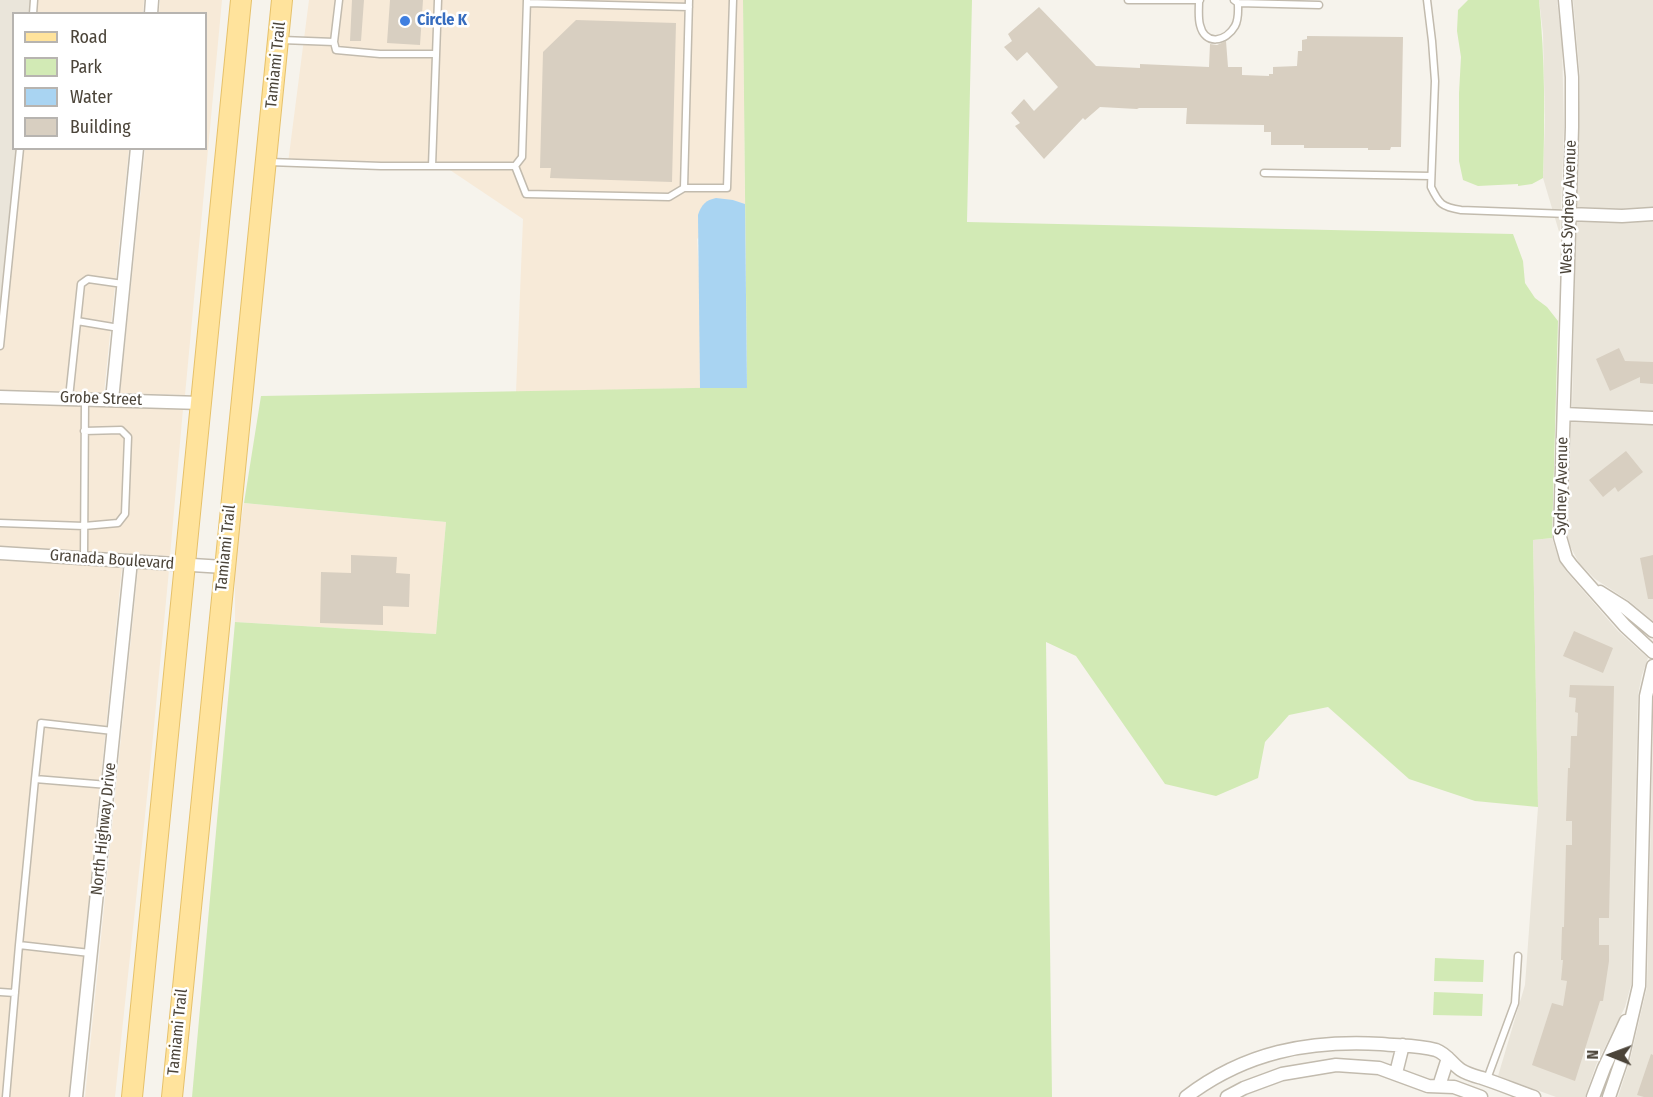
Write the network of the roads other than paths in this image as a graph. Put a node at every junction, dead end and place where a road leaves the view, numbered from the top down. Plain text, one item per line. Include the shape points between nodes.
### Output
1 (241, 0) edge
2 (282, 0) edge
3 (339, 0) edge
4 (438, 0) edge
5 (733, 0) edge
6 (1128, 0) edge
7 (1427, 0) edge
8 (1565, 0) edge
9 (527, 1) edge
10 (1200, 1) edge
11 (1236, 2) edge
12 (689, 3) edge
13 (1319, 5) dead end
14 (278, 40) junction
15 (334, 42) junction
16 (436, 54) junction
17 (20, 150) edge
18 (137, 150) edge
19 (266, 162) junction
20 (432, 166) junction
21 (515, 166) junction
22 (1264, 173) dead end
23 (1431, 176) junction
24 (684, 188) junction
25 (1568, 214) junction
26 (1653, 214) edge
27 (123, 284) junction
28 (77, 321) junction
29 (119, 328) junction
30 (0, 346) edge
31 (0, 397) edge
32 (69, 398) junction
33 (85, 399) junction
34 (112, 400) junction
35 (201, 403) junction
36 (1564, 414) junction
37 (1653, 418) edge
38 (84, 431) junction
39 (0, 523) edge
40 (84, 526) junction
41 (0, 553) edge
42 (84, 558) junction
43 (131, 561) junction
44 (184, 564) junction
45 (224, 567) junction
46 (1589, 584) junction
47 (1653, 631) edge
48 (1653, 652) edge
49 (1653, 666) edge
50 (113, 732) junction
51 (35, 779) junction
52 (108, 785) junction
53 (19, 945) junction
54 (91, 953) junction
55 (1518, 956) dead end
56 (0, 992) edge
57 (15, 993) junction
58 (1633, 1010) junction
59 (1403, 1045) junction
60 (1448, 1058) junction
61 (1396, 1073) junction
62 (1486, 1080) junction
63 (1439, 1086) junction
64 (6, 1097) edge
65 (76, 1097) edge
66 (132, 1097) edge
67 (172, 1097) edge
68 (1186, 1097) edge
69 (1227, 1097) edge
70 (1481, 1097) edge
71 (1534, 1097) edge
72 (1593, 1097) edge
73 (1609, 1097) edge

1 - 35 main road
2 - 14 main road, Tamiami Trail
3 - 15 lane
4 - 16 lane
5 - 24 lane via 727,188
6 - 10 lane
7 - 23 lane via 1435,81
8 - 25 street, West Sydney Avenue via 1572,77
9 - 12 lane
9 - 21 lane via 522,157
10 - 11 lane via 1202,31 1216,40 1225,39 1234,28
11 - 13 lane
12 - 24 lane
14 - 15 lane
14 - 19 main road, Tamiami Trail
15 - 16 lane via 336,50
16 - 20 lane
17 - 30 lane
18 - 27 street
19 - 20 lane
19 - 45 main road, Tamiami Trail
20 - 21 lane
21 - 24 lane via 526,194 669,197
22 - 23 lane
23 - 25 lane via 1438,202 1447,208
25 - 26 street
25 - 36 street, West Sydney Avenue
27 - 28 lane via 88,279 81,284
27 - 29 street
28 - 29 lane
28 - 32 lane
29 - 34 street
31 - 32 street, Grobe Street
32 - 33 street, Grobe Street
33 - 34 street, Grobe Street
33 - 38 lane
34 - 35 street, Grobe Street
35 - 44 main road
36 - 37 street
36 - 46 street, Sydney Avenue via 1560,537 1572,566
38 - 40 lane
38 - 40 lane via 121,430 128,437 125,514 118,523
39 - 40 lane
40 - 42 lane
41 - 42 street, Granada Boulevard
42 - 43 street, Granada Boulevard
43 - 44 street, Granada Boulevard
43 - 50 street, North Highway Drive
44 - 45 street, Granada Boulevard
44 - 66 main road
45 - 67 main road, Tamiami Trail
46 - 47 street, Sydney Avenue
46 - 48 street, Sydney Avenue
49 - 58 street via 1646,696 1639,979
50 - 51 lane via 41,723
50 - 52 street, North Highway Drive
51 - 52 lane
51 - 53 lane
52 - 54 street, North Highway Drive
53 - 54 lane
53 - 57 lane
54 - 65 street, North Highway Drive
55 - 62 lane via 1515,1003
56 - 57 lane
57 - 64 lane
58 - 72 street
58 - 73 street
59 - 60 street via 1436,1050
59 - 61 street
59 - 68 street via 1333,1043 1288,1049 1231,1069
60 - 62 street via 1461,1070
60 - 63 street
61 - 63 street via 1428,1086
61 - 69 street via 1368,1066 1324,1066 1267,1079
62 - 71 street
63 - 70 street

